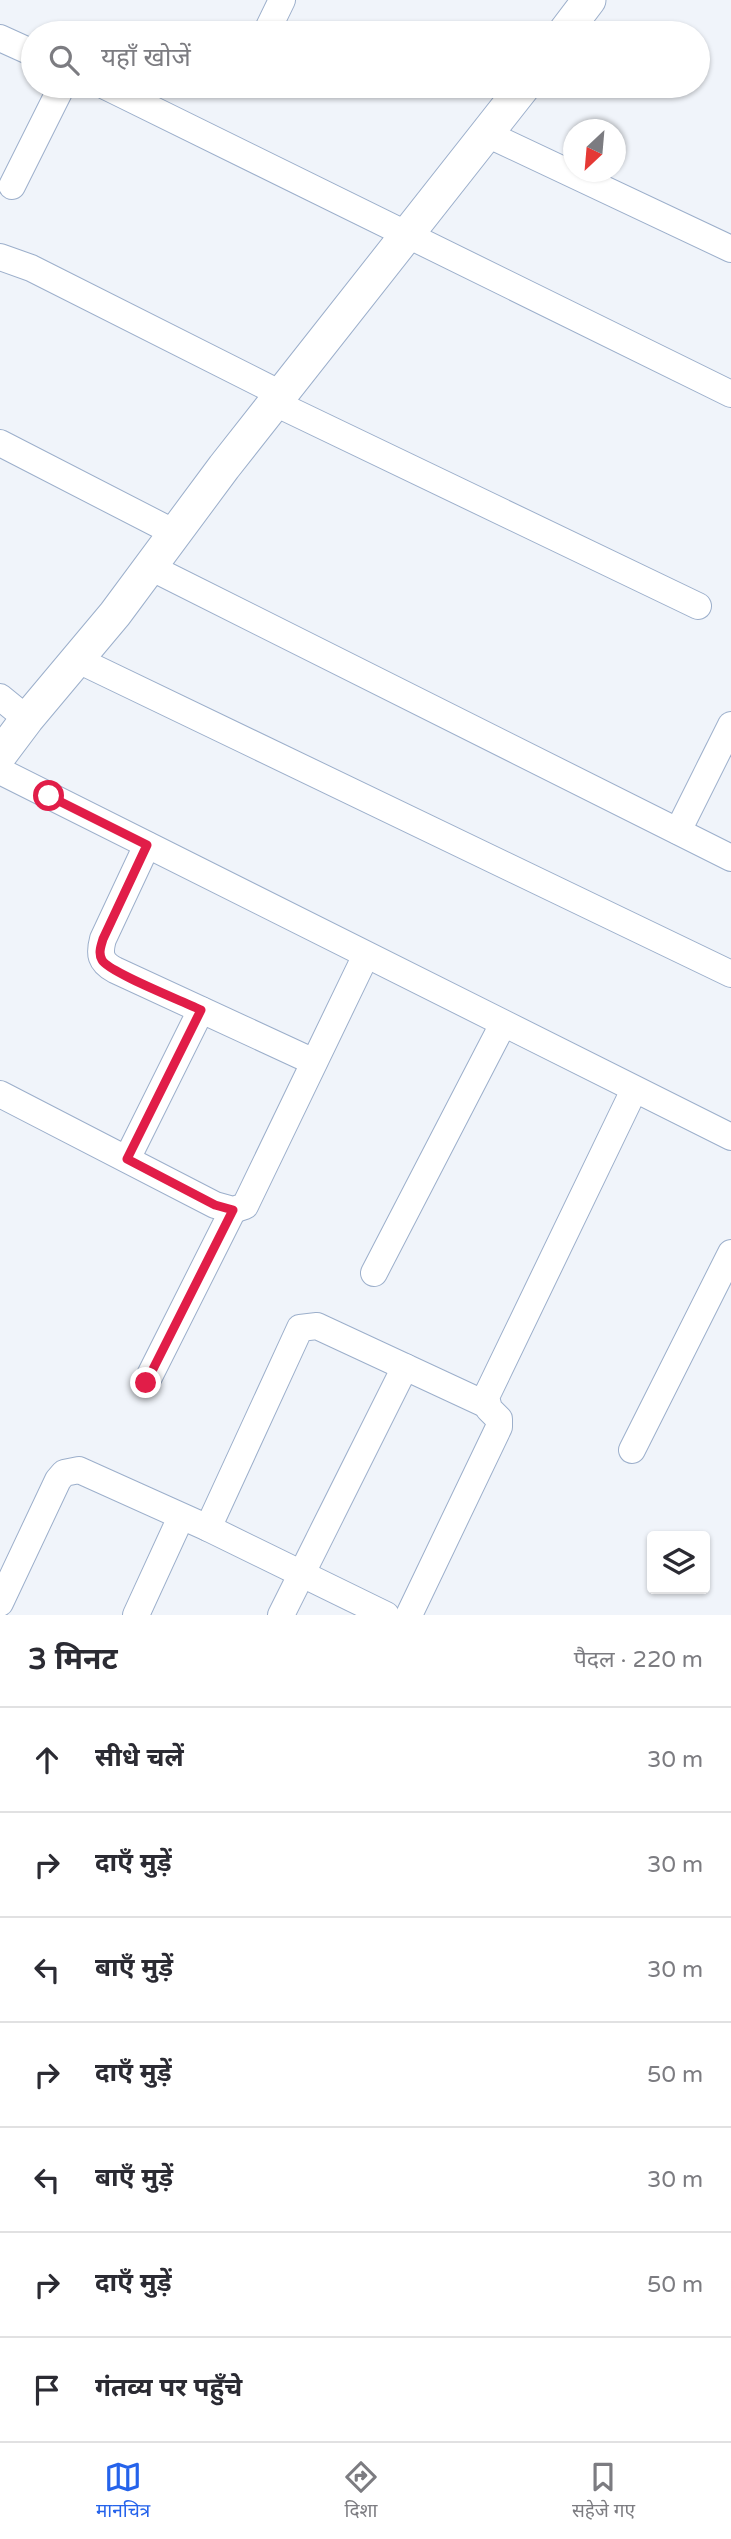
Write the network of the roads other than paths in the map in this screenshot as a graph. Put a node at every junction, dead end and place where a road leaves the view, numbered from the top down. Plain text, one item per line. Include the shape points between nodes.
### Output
1 (282, 0) edge
2 (589, 0) edge
3 (272, 21) edge
4 (573, 21) edge
5 (0, 38) edge
6 (21, 48) edge
7 (56, 98) edge
8 (130, 98) edge
9 (515, 98) edge
10 (487, 134) junction
11 (12, 186) dead end
12 (408, 234) junction
13 (731, 249) edge
14 (0, 257) edge
15 (731, 394) edge
16 (278, 399) junction
17 (0, 443) edge
18 (175, 533) junction
19 (150, 567) junction
20 (698, 606) dead end
21 (76, 659) junction
22 (0, 697) edge
23 (27, 719) junction
24 (731, 725) edge
25 (0, 755) edge
26 (0, 771) edge
27 (678, 831) junction
28 (147, 845) junction
29 (731, 858) edge
30 (366, 955) junction
31 (731, 974) edge
32 (201, 1010) junction
33 (503, 1024) junction
34 (314, 1062) junction
35 (634, 1090) junction
36 (0, 1094) edge
37 (731, 1137) edge
38 (127, 1159) junction
39 (233, 1210) junction
40 (731, 1253) edge
41 (374, 1273) dead end
42 (405, 1367) junction
43 (146, 1383) dead end
44 (488, 1405) junction
45 (632, 1450) dead end
46 (181, 1517) junction
47 (208, 1528) junction
48 (301, 1574) junction
49 (0, 1603) edge
50 (135, 1615) edge
51 (281, 1615) edge
52 (386, 1615) edge
53 (409, 1615) edge

1 - 3 street
2 - 4 street
5 - 6 street
7 - 11 street
8 - 12 street
9 - 10 street
10 - 12 street
10 - 13 street
12 - 15 street
12 - 16 street
14 - 16 street via 31,268
16 - 18 street
16 - 20 street
17 - 18 street
18 - 19 street
19 - 21 street
19 - 27 street
21 - 23 street
21 - 31 street
22 - 23 street
23 - 25 street
24 - 27 street
26 - 28 street
27 - 29 street
28 - 30 street
28 - 32 street via 103,939 102,960
30 - 33 street
30 - 34 street
32 - 34 street
32 - 38 street
33 - 35 street
33 - 41 street
34 - 39 street via 245,1206
35 - 37 street
35 - 44 street via 486,1397
36 - 38 street
38 - 39 street
39 - 43 street
40 - 45 street
42 - 44 street
42 - 47 street via 317,1326 300,1328
42 - 48 street
44 - 53 street via 499,1419 499,1427
46 - 47 street
46 - 49 street via 70,1470 58,1480
46 - 50 street
47 - 48 street
48 - 51 street
48 - 52 street

